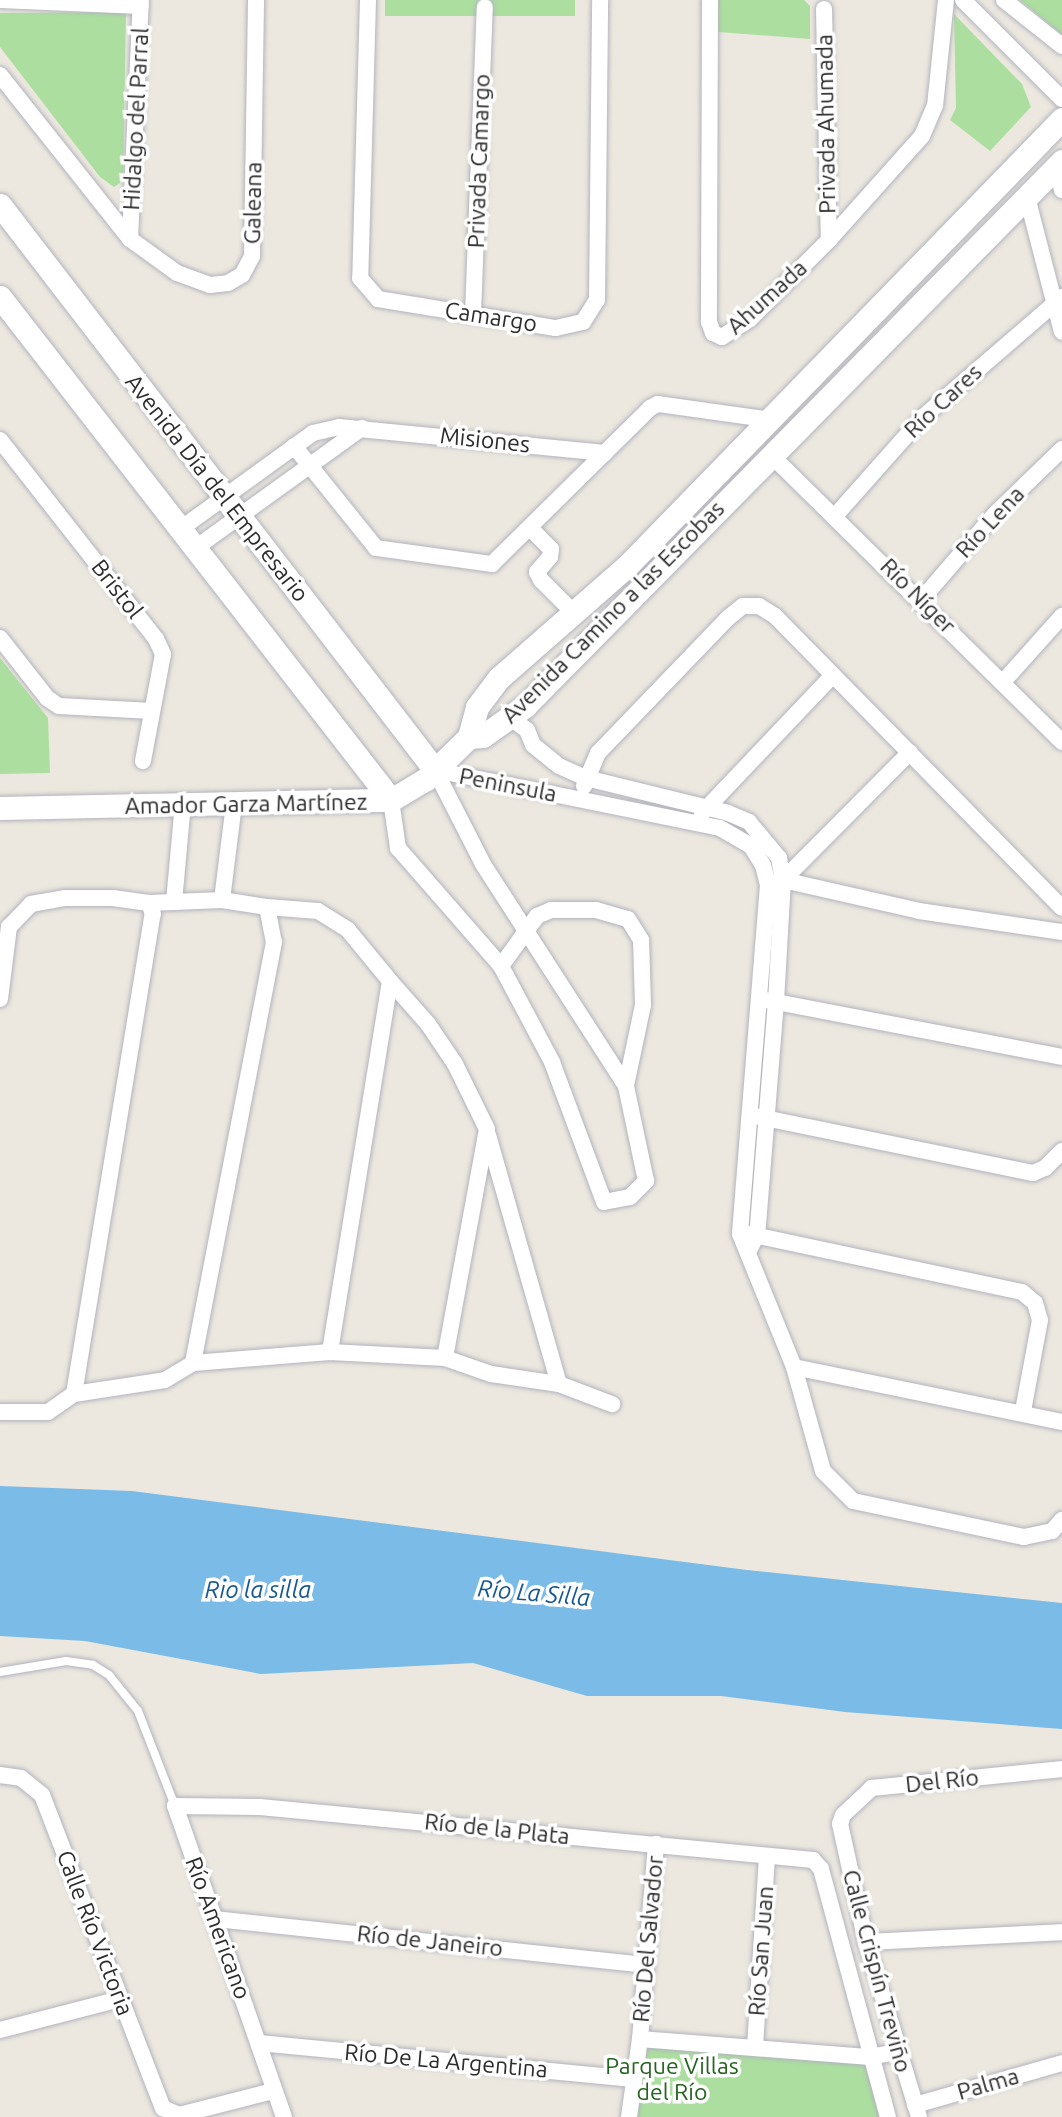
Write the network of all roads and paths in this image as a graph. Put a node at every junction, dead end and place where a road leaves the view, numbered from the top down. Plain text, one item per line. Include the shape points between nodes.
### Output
1 (0, 0) edge
2 (256, 0) edge
3 (368, 0) edge
4 (600, 0) edge
5 (710, 0) edge
6 (946, 0) edge
7 (963, 0) edge
8 (1004, 0) edge
9 (141, 3) edge
10 (485, 7) dead end
11 (824, 9) dead end
12 (1062, 46) edge
13 (0, 75) edge
14 (1062, 99) edge
15 (1062, 119) edge
16 (1059, 164) edge
17 (1062, 190) edge
18 (1027, 197) junction
19 (0, 205) edge
20 (130, 239) junction
21 (829, 240) junction
22 (0, 297) edge
23 (1057, 301) edge
24 (879, 303) junction
25 (473, 314) junction
26 (900, 322) junction
27 (1062, 332) edge
28 (765, 419) junction
29 (365, 427) junction
30 (0, 440) edge
31 (294, 446) junction
32 (1062, 449) edge
33 (605, 453) junction
34 (770, 454) junction
35 (308, 465) junction
36 (223, 497) junction
37 (238, 516) junction
38 (835, 516) junction
39 (531, 529) junction
40 (179, 530) junction
41 (194, 549) junction
42 (922, 599) junction
43 (572, 611) junction
44 (1062, 617) edge
45 (0, 638) edge
46 (832, 676) junction
47 (1003, 682) junction
48 (152, 711) junction
49 (512, 718) junction
50 (469, 737) junction
51 (1062, 743) edge
52 (910, 752) junction
53 (144, 761) dead end
54 (435, 770) junction
55 (586, 778) junction
56 (581, 799) junction
57 (391, 800) junction
58 (183, 804) junction
59 (234, 804) junction
60 (0, 808) edge
61 (707, 808) junction
62 (694, 823) junction
63 (775, 883) junction
64 (222, 901) junction
65 (174, 902) junction
66 (149, 903) junction
67 (267, 907) junction
68 (1062, 908) edge
69 (528, 930) junction
70 (1062, 932) edge
71 (501, 966) junction
72 (390, 981) junction
73 (0, 999) edge
74 (756, 999) junction
75 (776, 1001) junction
76 (1062, 1057) edge
77 (626, 1086) junction
78 (749, 1115) junction
79 (765, 1118) junction
80 (487, 1129) junction
81 (1062, 1151) edge
82 (740, 1234) junction
83 (757, 1235) junction
84 (748, 1252) junction
85 (330, 1352) junction
86 (445, 1358) junction
87 (194, 1363) junction
88 (794, 1367) junction
89 (559, 1384) junction
90 (74, 1394) junction
91 (612, 1404) dead end
92 (1023, 1411) junction
93 (0, 1412) edge
94 (1062, 1422) edge
95 (1062, 1520) edge
96 (0, 1672) edge
97 (1062, 1769) edge
98 (0, 1775) edge
99 (175, 1807) junction
100 (840, 1824) joint
101 (656, 1844) junction
102 (767, 1856) junction
103 (819, 1863) joint
104 (215, 1919) junction
105 (1062, 1932) edge
106 (866, 1942) junction
107 (644, 1965) junction
108 (120, 1998) junction
109 (0, 2030) edge
110 (640, 2039) junction
111 (259, 2043) junction
112 (754, 2047) junction
113 (896, 2052) junction
114 (870, 2057) junction
115 (1062, 2063) edge
116 (633, 2079) junction
117 (273, 2091) junction
118 (917, 2111) edge
119 (284, 2117) edge
120 (629, 2117) edge
121 (888, 2117) edge

1 - 9 street
2 - 20 street, Galeana via 250,267 228,283 203,283 154,260
3 - 25 street, Camargo via 360,278 378,299
4 - 25 street, Camargo via 597,300 592,313 583,322 556,328
5 - 21 street, Ahumada via 713,333 722,337 734,332
6 - 21 street, Ahumada via 936,106 929,124
7 - 14 street
8 - 12 street
9 - 20 street, Hidalgo del Parral
10 - 25 street, Privada Camargo
11 - 21 street, Privada Ahumada
13 - 20 street, Galeana
15 - 24 street, Avenida Camino a las Escobas
16 - 17 street
16 - 18 street, Avenida Camino a las Escobas
18 - 23 street
18 - 26 street, Avenida Camino a las Escobas
19 - 36 street, Avenida Día del Empresario
22 - 40 street
23 - 27 street
23 - 38 street, Río Cares via 923,417
24 - 26 street
24 - 28 street, Avenida Camino a las Escobas
26 - 34 street, Avenida Camino a las Escobas
28 - 33 street via 658,404
28 - 43 street, Avenida Camino a las Escobas via 626,567
29 - 31 street, Misiones via 313,433
29 - 33 street, Misiones
29 - 35 street
30 - 48 street, Bristol via 156,639 163,654
31 - 35 street
31 - 36 street, Misiones
32 - 42 street, Río Lena via 996,513
33 - 39 street
34 - 38 street, Río Níger
34 - 49 street, Avenida Camino a las Escobas
35 - 37 street
35 - 39 street via 376,548 492,564
36 - 37 street, Avenida Día del Empresario
36 - 40 street, Misiones
37 - 41 street
37 - 54 street, Avenida Día del Empresario
38 - 42 street, Río Níger
39 - 43 street via 551,549 537,572 541,580
40 - 41 street
41 - 57 street
42 - 47 street, Río Níger
43 - 50 street, Avenida Camino a las Escobas via 487,693
44 - 47 street
45 - 48 street via 47,698 59,706
46 - 52 street
46 - 55 street via 767,609 743,606 598,753
46 - 61 street
47 - 51 street, Río Níger
48 - 53 street, Bristol
49 - 50 street, Avenida Camino a las Escobas via 483,736
49 - 55 street, Peninsula via 527,730 545,757
50 - 54 street, Amador Garza Martínez
52 - 63 street
52 - 68 street
54 - 56 street, Peninsula
54 - 57 street, Amador Garza Martínez
54 - 69 street via 483,864
55 - 56 street
55 - 61 street, Peninsula
56 - 62 street, Peninsula
57 - 59 street, Amador Garza Martínez
57 - 71 street via 398,848
58 - 59 street, Amador Garza Martínez
58 - 60 street, Amador Garza Martínez
58 - 65 street
59 - 64 street
61 - 62 street
61 - 63 street, Peninsula via 749,822 765,837 779,858
62 - 63 street, Peninsula via 720,828 751,846
63 - 70 street
63 - 74 street
63 - 75 street
64 - 65 street
64 - 67 street
65 - 66 street
66 - 73 street via 65,898 31,904 9,927
66 - 90 street via 153,914
67 - 72 street via 318,911 348,930
67 - 87 street via 274,942
69 - 71 street
69 - 77 street
69 - 77 street via 537,916 551,910 596,910 628,919 641,940 643,1005
71 - 77 street via 552,1062 604,1202 630,1196 646,1181
72 - 80 street via 455,1064
72 - 85 street
74 - 75 street
74 - 78 street
75 - 76 street
75 - 79 street
78 - 79 street
78 - 82 street
79 - 81 street via 1033,1172 1045,1168
79 - 83 street
80 - 86 street
80 - 89 street
82 - 83 street
82 - 84 street
83 - 84 street
83 - 92 street via 1022,1292 1035,1303 1040,1320
84 - 88 street
85 - 86 street
85 - 87 street
86 - 89 street via 491,1374
87 - 90 street via 165,1380
88 - 92 street
88 - 95 street via 824,1471 853,1501 1024,1537 1052,1531
89 - 91 street
90 - 93 street via 48,1412
92 - 94 street
96 - 99 lane, Río Americano via 66,1661 93,1665 123,1688
97 - 100 street, Del Río via 872,1788 850,1805
98 - 108 street, Calle Río Victoria via 21,1778 42,1795
99 - 101 street, Río de la Plata via 260,1807
99 - 104 street, Río Americano
100 - 106 street, Calle Crispín Treviño
101 - 102 street, Río de la Plata
101 - 107 street, Río Del Salvador
102 - 103 street, Río de la Plata
102 - 112 street, Río San Juan
103 - 114 street, Calle Crispín Treviño
104 - 107 street, Río de Janeiro
104 - 111 street, Río Americano
105 - 106 street
106 - 113 street, Calle Crispín Treviño
107 - 110 street, Río Del Salvador
108 - 109 street
108 - 117 street, Calle Río Victoria via 163,2108 171,2114
110 - 112 street
110 - 116 street, Río Del Salvador
111 - 116 street, Río De La Argentina
111 - 117 street, Río Americano
112 - 114 street
113 - 114 street
113 - 118 street, Calle Crispín Treviño
114 - 121 street, Calle Crispín Treviño
115 - 118 street, Palma
116 - 120 street, Río Del Salvador
117 - 119 street, Río Americano

